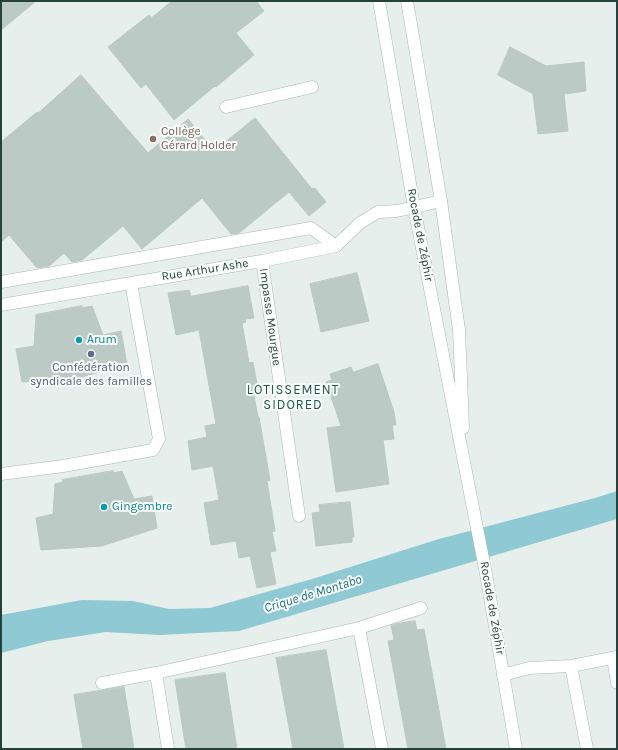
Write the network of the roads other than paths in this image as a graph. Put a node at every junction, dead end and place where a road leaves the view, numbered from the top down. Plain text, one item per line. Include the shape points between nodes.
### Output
1 (379, 1) edge
2 (407, 1) edge
3 (312, 87) dead end
4 (226, 107) dead end
5 (440, 201) junction
6 (414, 207) junction
7 (336, 246) junction
8 (262, 261) junction
9 (1, 282) edge
10 (131, 283) junction
11 (1, 305) edge
12 (464, 468) junction
13 (1, 474) edge
14 (299, 516) dead end
15 (421, 608) dead end
16 (359, 628) junction
17 (615, 657) edge
18 (571, 666) junction
19 (156, 674) junction
20 (504, 674) junction
21 (102, 683) dead end
22 (617, 683) edge
23 (168, 749) edge
24 (382, 749) edge
25 (516, 749) edge
26 (587, 749) edge

1 - 6 main road, Rocade de Zéphir
2 - 5 main road, Rocade de Zéphir
3 - 4 main road
5 - 6 main road
5 - 12 main road, Rocade de Zéphir via 459,330
6 - 7 main road via 378,212 360,223
6 - 12 main road, Rocade de Zéphir
7 - 8 main road, Rue Arthur Ashe
7 - 9 main road via 311,228
8 - 10 main road, Rue Arthur Ashe
8 - 14 main road, Impasse Mourgue
10 - 11 main road, Rue Arthur Ashe
10 - 13 main road via 159,439 154,450
12 - 20 main road, Rocade de Zéphir
15 - 16 main road
16 - 19 main road
16 - 24 main road
17 - 18 main road
17 - 22 main road
18 - 20 main road via 529,668
18 - 26 main road
19 - 21 main road
19 - 23 main road
20 - 25 main road, Rocade de Zéphir

